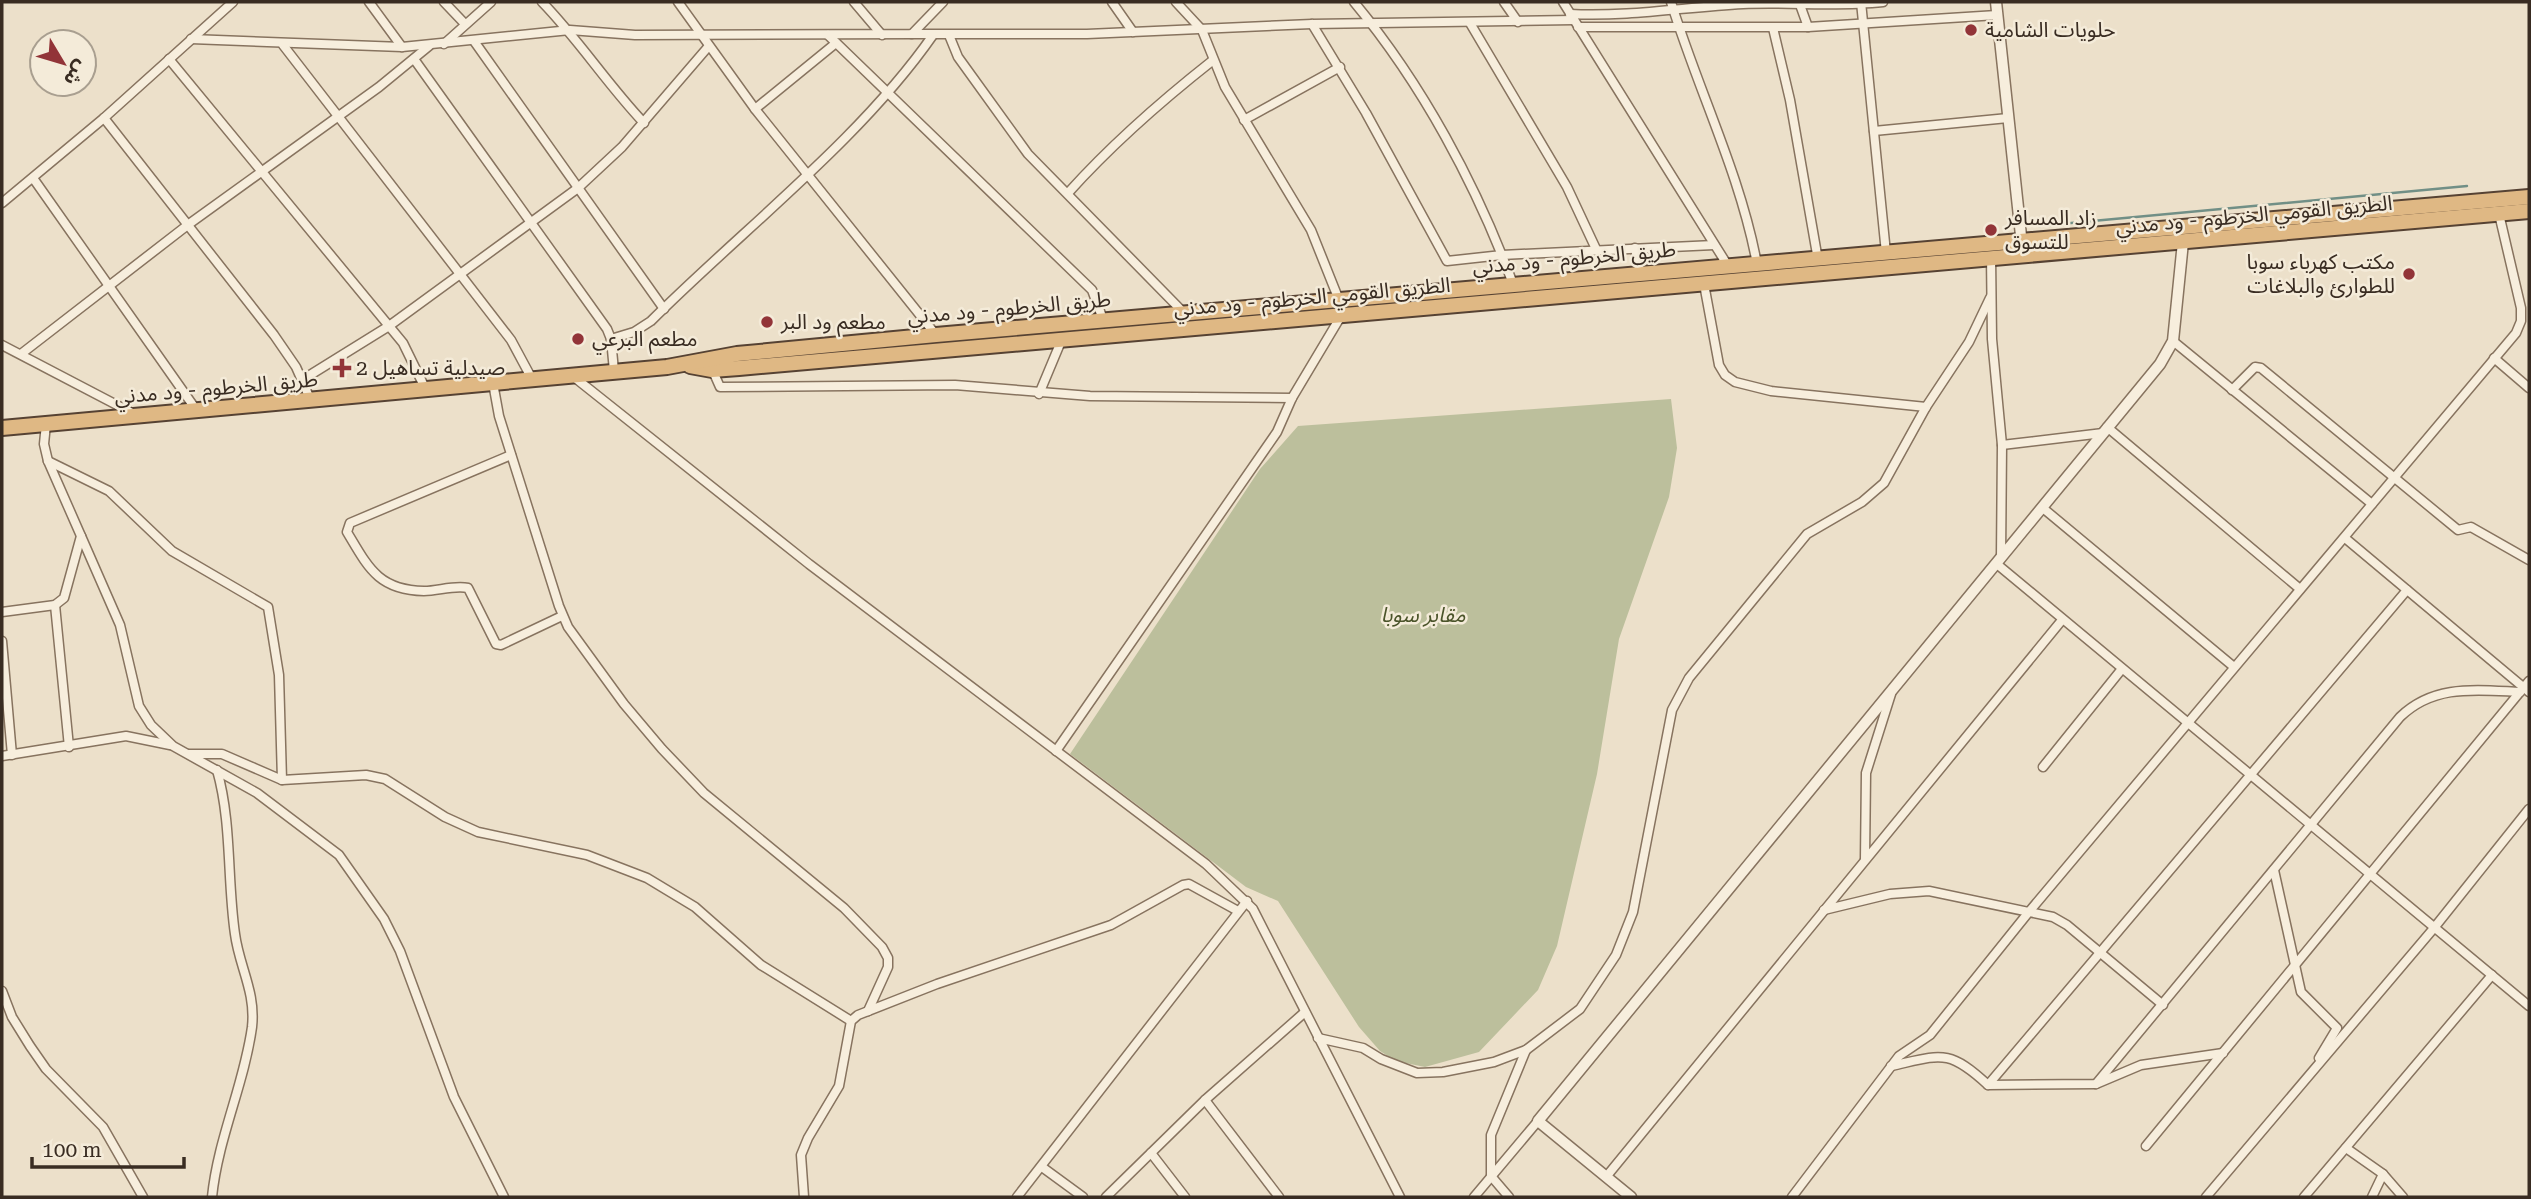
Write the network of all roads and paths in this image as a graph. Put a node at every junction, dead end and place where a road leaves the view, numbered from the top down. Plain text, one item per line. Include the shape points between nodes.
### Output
1 (233, 2) edge
2 (369, 2) edge
3 (444, 2) edge
4 (491, 2) edge
5 (542, 2) edge
6 (678, 2) edge
7 (854, 2) edge
8 (943, 2) edge
9 (1112, 2) edge
10 (1176, 2) edge
11 (1354, 2) edge
12 (1504, 2) edge
13 (1563, 2) edge
14 (1883, 2) edge
15 (1993, 2) edge
16 (1861, 3) edge
17 (1800, 4) edge
18 (1671, 5) edge
19 (1997, 15) junction
20 (1574, 21) junction
21 (1518, 22) junction
22 (1371, 23) junction
23 (1469, 23) junction
24 (465, 24) junction
25 (1312, 24) junction
26 (1864, 24) junction
27 (1677, 27) junction
28 (1808, 27) junction
29 (1773, 28) junction
30 (570, 30) junction
31 (1202, 30) junction
32 (1133, 32) junction
33 (912, 34) junction
34 (700, 35) junction
35 (828, 35) junction
36 (882, 35) junction
37 (933, 35) junction
38 (949, 35) junction
39 (191, 39) junction
40 (474, 41) junction
41 (835, 43) junction
42 (444, 44) junction
43 (283, 45) junction
44 (429, 45) junction
45 (402, 47) junction
46 (708, 47) junction
47 (169, 59) junction
48 (414, 59) junction
49 (1212, 61) junction
50 (1340, 67) junction
51 (888, 92) junction
52 (755, 109) junction
53 (104, 118) junction
54 (338, 118) junction
55 (2008, 118) junction
56 (1244, 120) junction
57 (644, 123) junction
58 (1874, 131) junction
59 (263, 172) junction
60 (806, 174) junction
61 (33, 178) junction
62 (578, 188) junction
63 (1068, 193) junction
64 (2529, 197) edge
65 (2, 203) edge
66 (2529, 211) edge
67 (2499, 214) junction
68 (189, 224) junction
69 (530, 224) junction
70 (2183, 242) junction
71 (1714, 245) junction
72 (1634, 248) junction
73 (1596, 249) junction
74 (2022, 250) junction
75 (1991, 252) junction
76 (1886, 253) junction
77 (1502, 255) junction
78 (1818, 260) junction
79 (1757, 264) junction
80 (1728, 266) junction
81 (1640, 273) junction
82 (459, 276) junction
83 (1513, 284) junction
84 (1704, 284) junction
85 (109, 286) junction
86 (1990, 298) junction
87 (1339, 300) junction
88 (664, 309) junction
89 (1184, 313) junction
90 (1341, 316) junction
91 (1104, 323) junction
92 (389, 326) junction
93 (936, 335) junction
94 (611, 339) junction
95 (1062, 339) junction
96 (2173, 341) junction
97 (2, 345) edge
98 (21, 354) junction
99 (2494, 358) junction
100 (712, 363) junction
101 (685, 365) joint
102 (614, 372) junction
103 (573, 376) junction
104 (532, 379) junction
105 (302, 380) junction
106 (494, 383) junction
107 (2529, 388) edge
108 (426, 390) junction
109 (2232, 390) junction
110 (1039, 394) junction
111 (1292, 398) junction
112 (311, 401) junction
113 (1926, 407) junction
114 (197, 412) junction
115 (141, 417) junction
116 (46, 424) junction
117 (2, 428) edge
118 (2105, 430) junction
119 (2002, 445) junction
120 (511, 455) junction
121 (48, 461) junction
122 (2393, 477) junction
123 (2372, 504) junction
124 (2043, 509) junction
125 (81, 536) junction
126 (2345, 538) junction
127 (2529, 560) edge
128 (1999, 563) junction
129 (2300, 589) junction
130 (2407, 590) junction
131 (55, 605) junction
132 (2, 612) edge
133 (562, 616) junction
134 (2062, 621) junction
135 (2, 641) edge
136 (2234, 667) junction
137 (2121, 670) junction
138 (2526, 688) edge
139 (1891, 694) junction
140 (2188, 723) junction
141 (173, 746) junction
142 (69, 747) junction
143 (1056, 751) junction
144 (188, 754) junction
145 (12, 755) junction
146 (2, 756) edge
147 (2043, 767) dead end
148 (217, 770) junction
149 (2249, 775) junction
150 (282, 780) junction
151 (2529, 809) edge
152 (2310, 825) junction
153 (1865, 859) junction
154 (2274, 870) junction
155 (2370, 875) junction
156 (1247, 901) junction
157 (1824, 910) junction
158 (1238, 911) junction
159 (2028, 913) junction
160 (2434, 928) junction
161 (2099, 952) junction
162 (2296, 964) junction
163 (2492, 975) junction
164 (2, 992) edge
165 (2163, 1005) junction
166 (2529, 1006) edge
167 (868, 1010) junction
168 (1305, 1012) junction
169 (851, 1021) junction
170 (1318, 1038) junction
171 (1526, 1050) junction
172 (2223, 1053) junction
173 (1891, 1066) junction
174 (2307, 1077) junction
175 (1988, 1084) junction
176 (2096, 1084) junction
177 (1205, 1100) junction
178 (1538, 1121) junction
179 (2146, 1146) dead end
180 (2346, 1148) junction
181 (1151, 1153) junction
182 (1042, 1167) junction
183 (2383, 1174) junction
184 (1491, 1176) junction
185 (1606, 1177) junction
186 (1026, 1185) junction
187 (143, 1197) edge
188 (212, 1197) edge
189 (504, 1197) edge
190 (804, 1197) edge
191 (1017, 1197) edge
192 (1032, 1197) edge
193 (1083, 1197) edge
194 (1106, 1197) edge
195 (1185, 1197) edge
196 (1279, 1197) edge
197 (1400, 1197) edge
198 (1474, 1197) edge
199 (1509, 1197) edge
200 (1630, 1197) edge
201 (1792, 1197) edge
202 (2206, 1197) edge
203 (2304, 1197) edge
204 (2372, 1197) edge
205 (2403, 1197) edge

1 - 39 street
2 - 45 street
3 - 24 street
4 - 24 street
5 - 30 street
6 - 34 street
7 - 36 street
8 - 33 street
9 - 32 street
10 - 31 street
11 - 22 street
12 - 21 street
13 - 20 street
14 - 16 street
15 - 19 street
16 - 17 street
16 - 26 street
17 - 18 street
17 - 28 street
18 - 20 street
18 - 27 street
19 - 26 street
19 - 55 street
20 - 21 street
20 - 27 street
20 - 71 street
21 - 23 street
22 - 23 street
22 - 25 street
22 - 77 street via 1435,120
23 - 73 street via 1567,187
24 - 42 street
25 - 31 street
25 - 50 street
26 - 28 street
26 - 58 street
27 - 29 street
27 - 79 street via 1735,175
28 - 29 street
29 - 78 street
30 - 34 street
30 - 40 street
30 - 57 street
31 - 32 street
31 - 49 street
32 - 38 street
33 - 36 street
33 - 37 street
34 - 35 street
34 - 46 street
35 - 36 street
35 - 41 street
37 - 38 street
37 - 51 street
38 - 63 street via 958,57 1028,154
39 - 43 street
39 - 47 street
40 - 42 street
40 - 62 street
41 - 51 street
41 - 52 street
42 - 44 street
43 - 45 street
43 - 54 street
44 - 45 street
44 - 48 street
46 - 52 street
46 - 57 street
47 - 53 street
47 - 59 street
48 - 54 street
48 - 69 street
49 - 56 street
49 - 63 street via 1150,109
50 - 56 street
50 - 77 street via 1447,261
51 - 60 street
51 - 91 street via 1092,290
52 - 60 street
53 - 61 street
53 - 68 street
54 - 59 street
54 - 82 street
55 - 58 street
55 - 74 street
56 - 87 street via 1311,230
57 - 62 street
58 - 76 street
59 - 68 street
59 - 92 street
60 - 88 street
60 - 93 street
61 - 65 street
61 - 85 street
62 - 69 street
62 - 88 street
63 - 89 street
64 - 74 highway, الطريق القومي الخرطوم - ود مدني
66 - 67 highway, الطريق القومي الخرطوم - ود مدني
67 - 70 highway, الطريق القومي الخرطوم - ود مدني
67 - 99 street via 2521,321
68 - 85 street
68 - 105 street via 274,335
69 - 82 street
69 - 94 street
70 - 74 highway, الطريق القومي الخرطوم - ود مدني
70 - 96 street
71 - 72 street
71 - 80 street
72 - 73 street
72 - 81 street
73 - 77 street
74 - 75 highway, الطريق القومي الخرطوم - ود مدني
75 - 76 highway, طريق الخرطوم - ود مدني
75 - 84 highway, الطريق القومي الخرطوم - ود مدني
75 - 86 street
76 - 78 highway, طريق الخرطوم - ود مدني
77 - 83 street
78 - 79 highway, طريق الخرطوم - ود مدني
79 - 80 highway, طريق الخرطوم - ود مدني
80 - 81 highway, طريق الخرطوم - ود مدني
81 - 83 highway, طريق الخرطوم - ود مدني
82 - 92 street
82 - 104 street via 511,340
83 - 87 highway, طريق الخرطوم - ود مدني
84 - 90 highway, الطريق القومي الخرطوم - ود مدني
84 - 113 street via 1719,365 1735,382 1794,395
85 - 98 street
85 - 114 street
86 - 113 street via 1969,342
86 - 119 street
87 - 89 highway, طريق الخرطوم - ود مدني
88 - 94 street via 642,328
89 - 91 highway, طريق الخرطوم - ود مدني
90 - 95 highway, الطريق القومي الخرطوم - ود مدني
90 - 111 street
91 - 93 highway, طريق الخرطوم - ود مدني
92 - 105 street
92 - 108 street via 403,343
93 - 100 highway, طريق الخرطوم - ود مدني
94 - 102 street
95 - 100 highway, الطريق القومي الخرطوم - ود مدني
95 - 110 street
96 - 109 street
96 - 118 street via 2160,364
97 - 98 street
98 - 115 street
99 - 107 street
99 - 122 street
100 - 101 highway, الطريق القومي الخرطوم - ود مدني
100 - 110 street via 720,387 956,385
101 - 102 highway, طريق الخرطوم - ود مدني
102 - 103 highway, طريق الخرطوم - ود مدني
103 - 104 highway, طريق الخرطوم - ود مدني
103 - 143 street via 809,564
104 - 106 highway, طريق الخرطوم - ود مدني
105 - 112 street
106 - 108 highway, طريق الخرطوم - ود مدني
106 - 120 street
108 - 112 highway, طريق الخرطوم - ود مدني
109 - 122 street via 2255,367 2261,368
109 - 123 street
110 - 111 street
111 - 143 street via 1276,432
112 - 114 highway, طريق الخرطوم - ود مدني
113 - 171 street via 1875,493 1807,534 1689,678 1672,710 1633,912 1616,955 1580,1009
114 - 115 highway, طريق الخرطوم - ود مدني
115 - 116 highway, طريق الخرطوم - ود مدني
116 - 117 highway, طريق الخرطوم - ود مدني
116 - 121 street
118 - 119 street
118 - 124 street
118 - 129 street
119 - 128 street
120 - 133 street
120 - 133 street via 373,511 350,523 347,532 372,574 386,584 423,591 468,588 496,644
121 - 125 street
121 - 150 street via 110,491 172,551 268,607 279,675
122 - 123 street
122 - 127 street via 2458,530 2471,527
123 - 126 street
124 - 128 street
124 - 136 street
125 - 131 street via 67,592
125 - 141 street via 120,625 139,706
126 - 129 street
126 - 130 street
128 - 134 street
128 - 139 street
129 - 136 street
130 - 138 street
130 - 149 street
131 - 132 street
131 - 142 street
133 - 167 street via 624,704 704,793 844,908 882,947 888,967
134 - 137 street
134 - 153 street
135 - 145 street
136 - 140 street
137 - 140 street
137 - 147 street
138 - 152 street via 2464,689 2415,702
138 - 155 street
139 - 153 street via 1866,773
139 - 178 street
140 - 149 street
140 - 159 street
141 - 142 street via 126,736
141 - 144 street
142 - 145 street
143 - 156 street via 1206,864
144 - 148 street
144 - 150 street via 222,754
145 - 146 street
148 - 188 street via 226,813 235,933 250,981 253,1015
148 - 189 street via 290,817 350,867 400,951 454,1097
149 - 152 street
149 - 161 street
150 - 169 street via 366,775 385,779 468,828 587,855 647,878 695,907 761,965
151 - 160 street
152 - 154 street
152 - 155 street
153 - 157 street
154 - 162 street
154 - 165 street
155 - 160 street
155 - 162 street
156 - 158 street
156 - 168 street
157 - 159 street via 1890,894 1929,891
157 - 185 street
158 - 167 street via 1183,884 1111,925
158 - 182 street
159 - 161 street via 2053,917
159 - 173 street via 1930,1035 1908,1047
160 - 163 street
160 - 174 street
161 - 165 street
161 - 175 street
162 - 172 street
162 - 174 street via 2301,992 2337,1028
163 - 166 street
163 - 180 street
164 - 187 street via 30,1046 103,1128
165 - 176 street
167 - 169 street
168 - 170 street
168 - 177 street
169 - 190 street via 839,1086 801,1155
170 - 171 street via 1363,1048 1417,1073 1494,1062
170 - 197 street
171 - 184 street via 1491,1135
172 - 176 street via 2141,1066
172 - 179 street
173 - 175 street via 1941,1055 1965,1064
173 - 201 street
174 - 202 street
175 - 176 street
177 - 181 street
177 - 196 street
178 - 184 street
178 - 185 street
180 - 183 street
180 - 203 street
181 - 194 street
181 - 195 street
182 - 186 street
182 - 193 street
183 - 204 street
183 - 205 street
184 - 198 street
184 - 199 street
185 - 200 street
186 - 191 street
186 - 192 street

